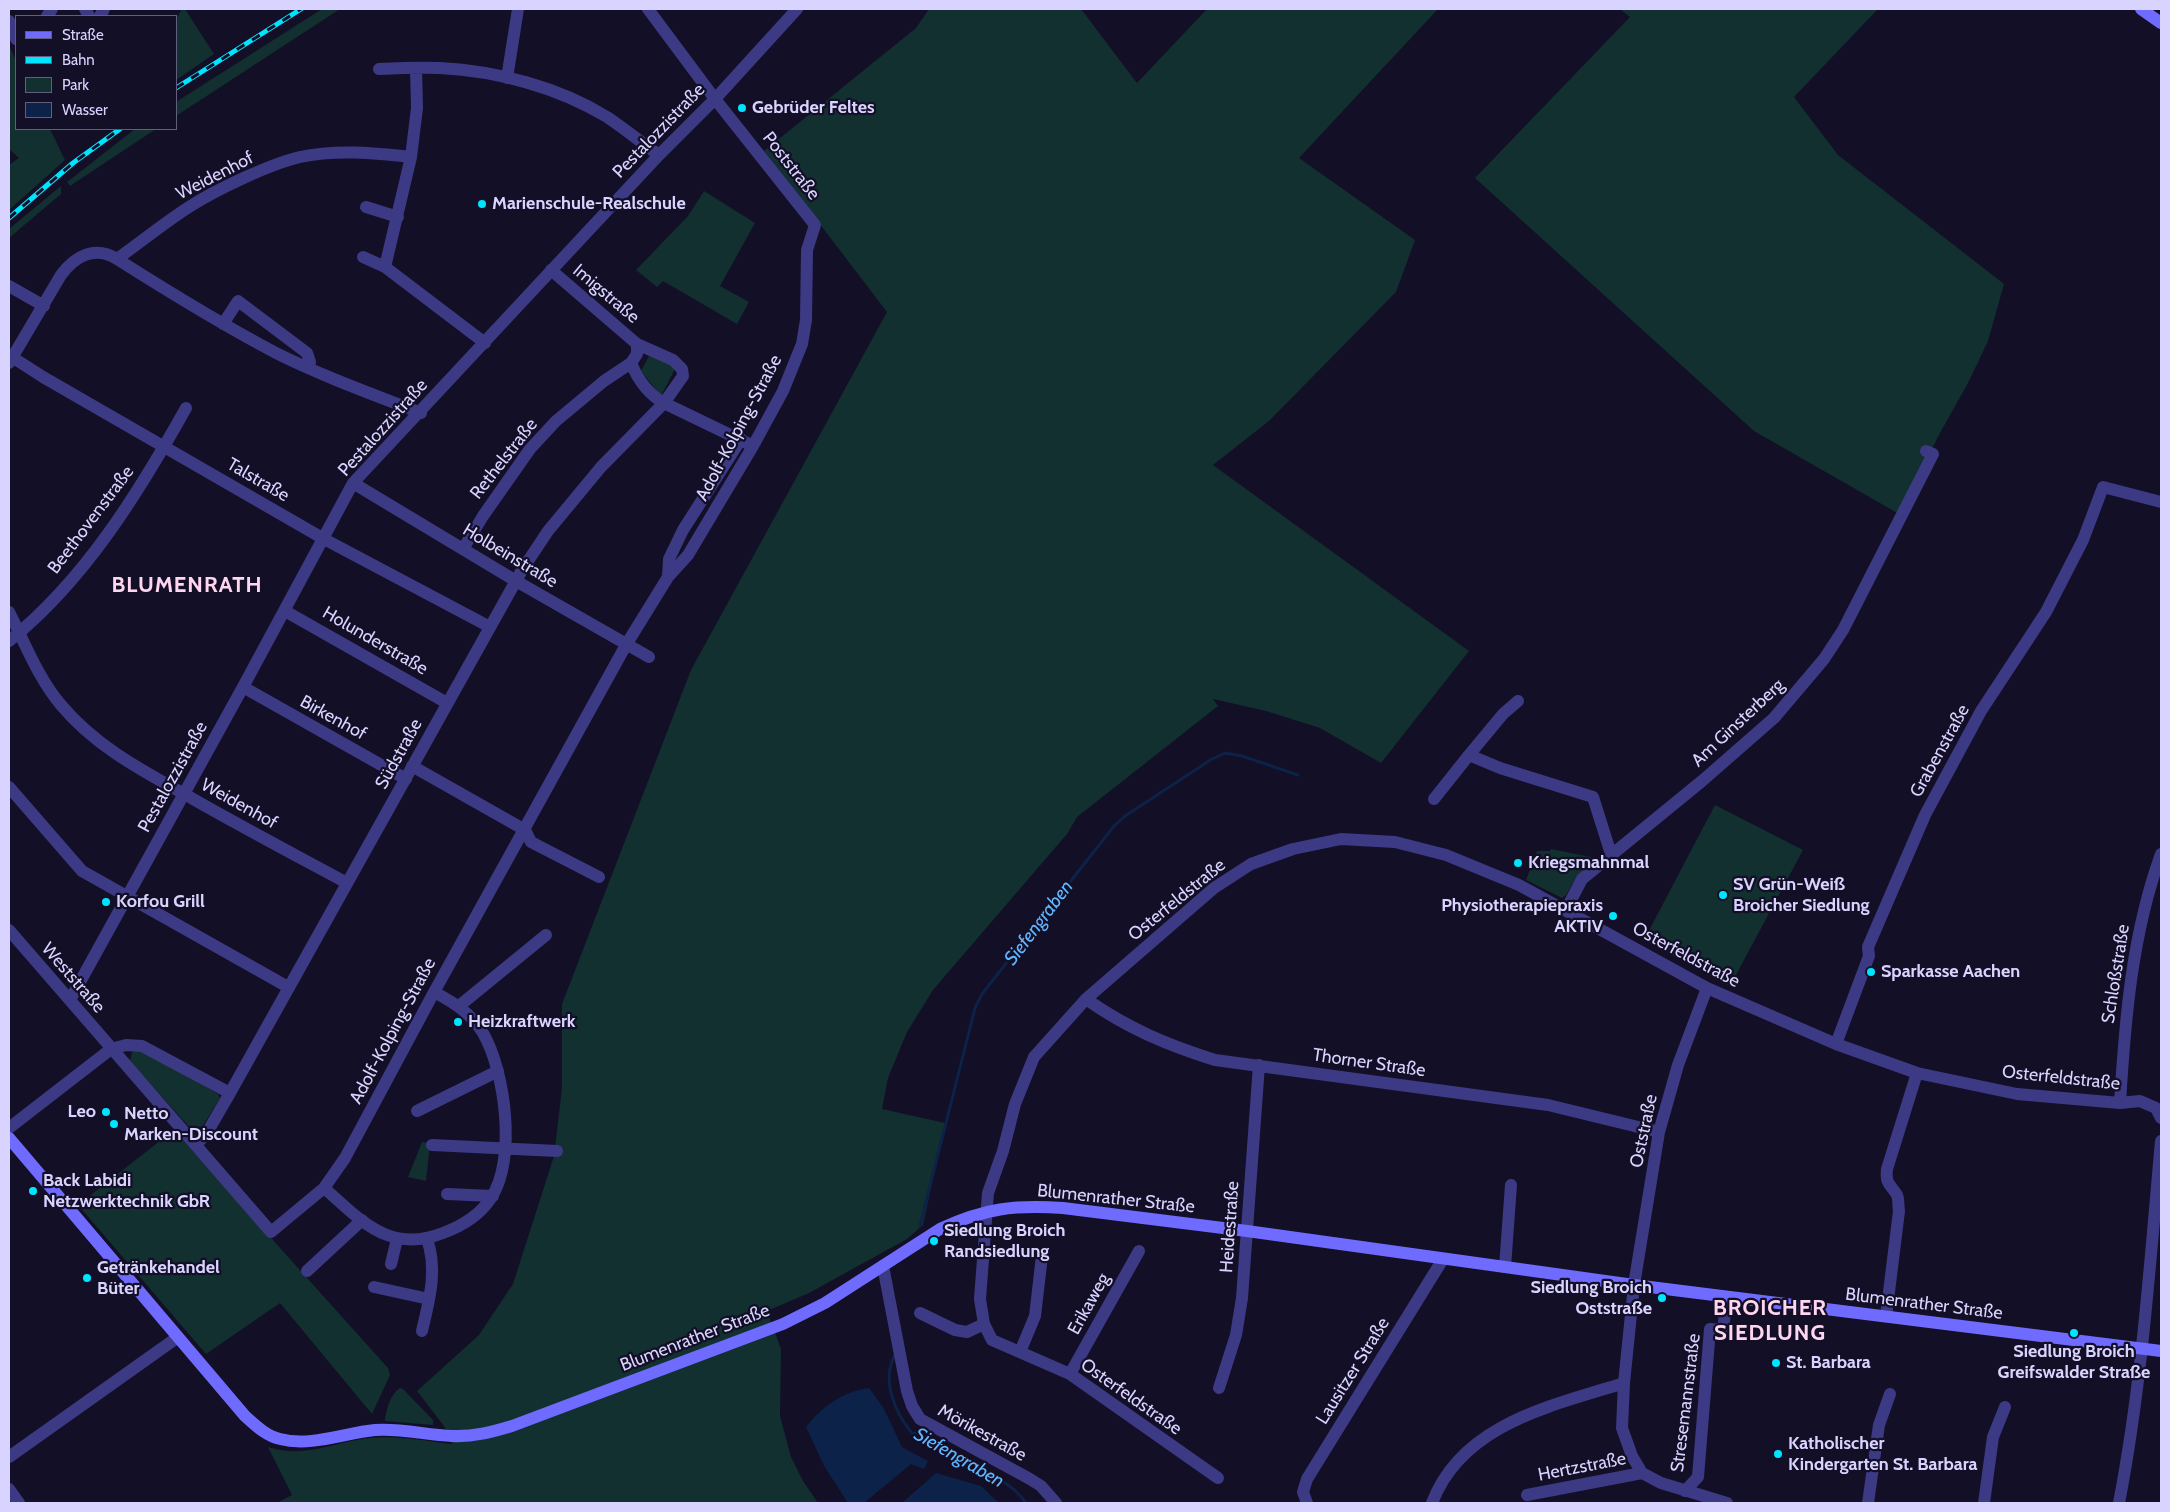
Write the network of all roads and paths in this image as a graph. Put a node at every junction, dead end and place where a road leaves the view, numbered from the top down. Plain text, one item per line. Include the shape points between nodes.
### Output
1 (518, 9) edge
2 (648, 9) edge
3 (797, 9) edge
4 (2141, 9) edge
5 (9, 21) edge
6 (2161, 23) edge
7 (15, 36) edge
8 (416, 68) junction
9 (379, 69) dead end
10 (507, 78) junction
11 (715, 99) junction
12 (659, 155) junction
13 (411, 157) junction
14 (366, 207) dead end
15 (398, 216) junction
16 (815, 225) joint
17 (363, 257) dead end
18 (118, 259) junction
19 (385, 268) junction
20 (551, 270) junction
21 (9, 286) edge
22 (44, 306) junction
23 (223, 324) junction
24 (485, 343) junction
25 (637, 344) junction
26 (11, 360) edge
27 (631, 363) junction
28 (309, 367) junction
29 (664, 403) junction
30 (186, 408) dead end
31 (421, 412) junction
32 (741, 439) junction
33 (165, 446) junction
34 (753, 446) junction
35 (1926, 451) dead end
36 (353, 483) junction
37 (2161, 502) edge
38 (324, 538) junction
39 (463, 549) junction
40 (668, 577) junction
41 (516, 581) junction
42 (285, 611) junction
43 (9, 612) edge
44 (490, 627) junction
45 (19, 633) junction
46 (9, 642) edge
47 (626, 645) junction
48 (649, 657) dead end
49 (243, 687) junction
50 (1518, 701) dead end
51 (447, 702) junction
52 (1470, 755) junction
53 (412, 766) junction
54 (406, 778) junction
55 (9, 787) edge
56 (184, 794) junction
57 (1434, 799) dead end
58 (525, 830) junction
59 (1611, 854) junction
60 (2161, 854) edge
61 (599, 877) dead end
62 (347, 883) junction
63 (127, 896) junction
64 (1566, 910) junction
65 (9, 930) edge
66 (546, 935) dead end
67 (288, 987) junction
68 (1707, 988) junction
69 (434, 992) junction
70 (1086, 999) junction
71 (70, 1000) junction
72 (459, 1006) junction
73 (1836, 1044) junction
74 (111, 1049) junction
75 (1259, 1066) junction
76 (498, 1071) junction
77 (1917, 1072) junction
78 (230, 1093) junction
79 (2120, 1103) junction
80 (417, 1111) dead end
81 (2161, 1118) edge
82 (9, 1128) edge
83 (1659, 1132) junction
84 (9, 1138) edge
85 (2161, 1141) edge
86 (197, 1144) junction
87 (432, 1145) dead end
88 (504, 1147) junction
89 (557, 1151) dead end
90 (1511, 1185) dead end
91 (324, 1188) junction
92 (447, 1194) dead end
93 (492, 1196) junction
94 (987, 1211) junction
95 (362, 1220) junction
96 (1247, 1231) junction
97 (271, 1232) joint
98 (397, 1239) junction
99 (427, 1239) junction
100 (1140, 1250) dead end
101 (1042, 1256) dead end
102 (1443, 1259) junction
103 (391, 1264) dead end
104 (883, 1266) junction
105 (1505, 1267) junction
106 (307, 1271) dead end
107 (1634, 1286) junction
108 (374, 1287) dead end
109 (1727, 1297) junction
110 (429, 1299) junction
111 (920, 1313) dead end
112 (1886, 1316) junction
113 (984, 1324) junction
114 (422, 1331) dead end
115 (178, 1337) junction
116 (2142, 1349) junction
117 (2161, 1351) edge
118 (1020, 1352) junction
119 (1070, 1374) junction
120 (1624, 1383) junction
121 (1220, 1388) dead end
122 (1890, 1394) dead end
123 (2005, 1407) dead end
124 (9, 1458) edge
125 (1642, 1473) junction
126 (1218, 1478) dead end
127 (9, 1488) edge
128 (1685, 1491) junction
129 (1528, 1495) dead end
130 (19, 1503) edge
131 (1056, 1503) edge
132 (1307, 1503) edge
133 (1432, 1503) edge
134 (1727, 1503) edge
135 (1868, 1503) edge
136 (1984, 1503) edge
137 (2119, 1503) edge

1 - 10 street
2 - 11 street, Poststraße
3 - 11 street, Pestalozzistraße
4 - 6 street
5 - 7 street
8 - 9 street
8 - 10 street via 440,68
8 - 13 street via 417,108
10 - 12 street via 532,84 606,117
11 - 12 street, Pestalozzistraße
11 - 16 street, Poststraße
12 - 20 street, Pestalozzistraße
13 - 15 street
13 - 18 street, Weidenhof via 335,154 299,158 207,196
14 - 15 street
15 - 19 street
16 - 34 street, Adolf-Kolping-Straße via 807,250 806,320 802,344 783,391
17 - 19 street
18 - 22 street via 103,252 86,253 70,263
18 - 23 street
19 - 24 street
20 - 24 street, Pestalozzistraße
20 - 25 street, Imigstraße
21 - 22 street
22 - 26 street
23 - 28 street
23 - 28 street via 238,301 307,354
24 - 31 street, Pestalozzistraße
25 - 27 street, Imigstraße via 637,354
25 - 29 street, Imigstraße via 673,360 682,369 683,376
26 - 33 street, Talstraße
27 - 29 street via 646,388
27 - 39 street, Rethelstraße via 556,421 530,449 482,516
28 - 31 street via 362,391
29 - 32 street
29 - 41 street, Südstraße via 573,500 548,531
30 - 33 street, Beethovenstraße
31 - 36 street, Pestalozzistraße
32 - 34 street
32 - 40 street, Adolf-Kolping-Straße via 683,530 669,559
33 - 38 street, Talstraße
33 - 45 street, Beethovenstraße via 137,494 90,557
34 - 40 street, Adolf-Kolping-Straße via 688,555
35 - 59 street, Am Ginsterberg via 1933,454 1843,630 1824,659 1774,718
36 - 38 street, Pestalozzistraße
36 - 39 street, Holbeinstraße
37 - 73 street, Grabenstraße via 2103,487 2083,540 2046,612 1981,711 1925,815 1868,947 1870,956
38 - 42 street, Pestalozzistraße
38 - 44 street, Talstraße
39 - 41 street, Holbeinstraße
40 - 47 street, Adolf-Kolping-Straße
41 - 44 street, Südstraße
41 - 47 street, Holbeinstraße
42 - 49 street, Pestalozzistraße
42 - 51 street, Holunderstraße
43 - 45 street, Weidenhof
44 - 51 street, Südstraße
45 - 46 street, Beethovenstraße
45 - 56 street, Weidenhof via 60,704 85,731 109,750
47 - 48 street, Holbeinstraße
47 - 58 street, Adolf-Kolping-Straße
49 - 54 street, Birkenhof
49 - 56 street, Pestalozzistraße
50 - 52 street via 1503,714
51 - 53 street, Südstraße
52 - 57 street
52 - 59 street via 1593,798
53 - 54 street, Südstraße
53 - 58 street
54 - 62 street, Südstraße
55 - 63 street via 76,866
56 - 62 street, Weidenhof
56 - 63 street, Pestalozzistraße
58 - 61 street via 531,842
58 - 69 street, Adolf-Kolping-Straße
59 - 64 street, Am Ginsterberg via 1582,879
60 - 79 street, Schloßstraße via 2132,972
62 - 67 street, Südstraße
63 - 67 street
63 - 71 street, Pestalozzistraße
64 - 68 street, Osterfeldstraße
64 - 70 street, Osterfeldstraße via 1519,885 1446,855 1395,842 1341,839 1293,849 1251,864 1214,888
65 - 71 street, Weststraße
66 - 72 street
67 - 78 street, Südstraße
68 - 73 street, Osterfeldstraße
68 - 83 street, Oststraße via 1678,1065
69 - 72 street
69 - 91 street, Adolf-Kolping-Straße via 345,1158
70 - 75 street, Thorner Straße via 1115,1020 1182,1050 1215,1060
70 - 94 street, Osterfeldstraße via 1034,1057 1015,1104 988,1192
71 - 74 street, Weststraße
72 - 76 street via 482,1032
73 - 77 street, Osterfeldstraße
74 - 78 street via 126,1045 142,1046
74 - 82 street
74 - 86 street, Weststraße
75 - 83 street, Thorner Straße via 1548,1105
75 - 96 street, Heidestraße
76 - 80 street
76 - 88 street via 504,1105
77 - 79 street, Osterfeldstraße via 2017,1094
77 - 112 street via 1886,1176 1897,1196 1899,1212
78 - 86 street, Südstraße
79 - 81 street, Osterfeldstraße via 2140,1100 2156,1108
83 - 107 street, Oststraße
84 - 115 street, Blumenrather Straße
85 - 116 street
86 - 97 street, Weststraße
87 - 88 street
88 - 89 street
88 - 93 street via 502,1170
90 - 105 street
91 - 95 street
91 - 97 street, Adolf-Kolping-Straße
92 - 93 street
93 - 99 street via 475,1216 454,1229
94 - 96 street, Blumenrather Straße via 1032,1206 1063,1208
94 - 104 street, Blumenrather Straße via 940,1229
94 - 113 street, Osterfeldstraße via 980,1299
95 - 98 street via 371,1228
95 - 106 street
96 - 102 street, Blumenrather Straße
96 - 121 street, Heidestraße via 1236,1335
98 - 99 street
98 - 103 street
99 - 110 street via 433,1279
100 - 119 street, Erikaweg
101 - 118 street via 1035,1316
102 - 105 street, Blumenrather Straße
102 - 132 street, Lausitzer Straße via 1307,1479 1303,1492
104 - 115 street, Blumenrather Straße via 825,1303 783,1324 512,1426 475,1435 375,1430 306,1442 279,1439 263,1432 245,1416
104 - 131 street, Mörikestraße via 907,1391 920,1419 1030,1479
105 - 107 street, Blumenrather Straße
107 - 109 street, Blumenrather Straße
107 - 120 street, Oststraße
108 - 110 street
109 - 112 street, Blumenrather Straße
109 - 128 street, Stresemannstraße via 1723,1330 1710,1329 1698,1477
110 - 114 street
111 - 113 street via 955,1330 967,1332
112 - 116 street, Blumenrather Straße
113 - 118 street, Osterfeldstraße via 992,1340
115 - 124 street
116 - 117 street, Blumenrather Straße
116 - 137 street
118 - 119 street, Osterfeldstraße
119 - 126 street, Osterfeldstraße
120 - 125 street, Oststraße via 1622,1428
120 - 133 street via 1528,1414 1488,1434 1457,1462 1438,1488
122 - 135 street via 1879,1425
123 - 136 street via 1993,1437
125 - 128 street
125 - 129 street, Hertzstraße
127 - 130 street
128 - 134 street

